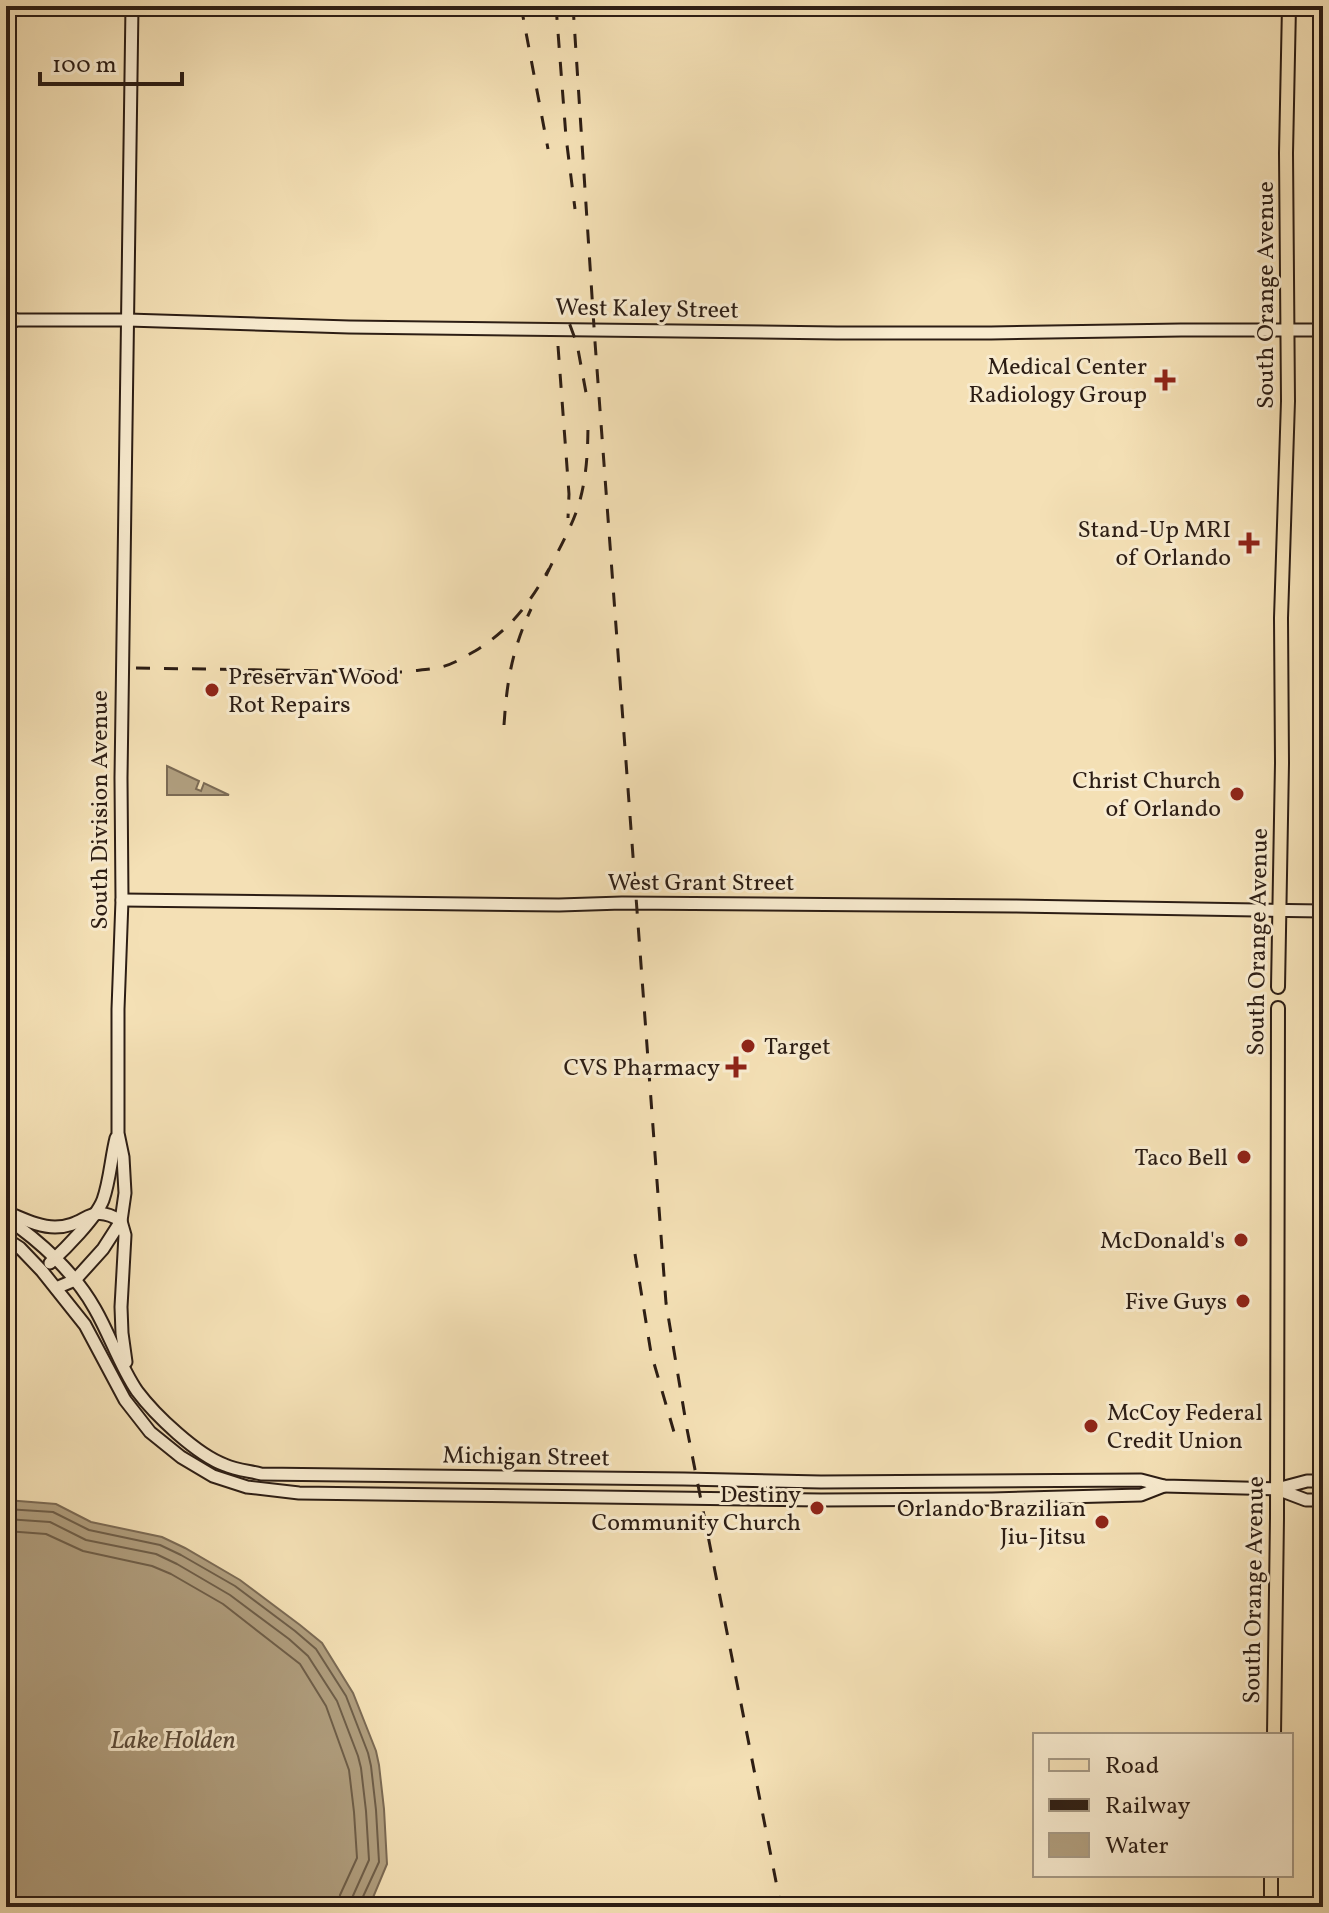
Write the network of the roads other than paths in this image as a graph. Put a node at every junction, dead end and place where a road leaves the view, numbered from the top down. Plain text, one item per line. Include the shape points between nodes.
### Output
1 (132, 6) edge
2 (1289, 6) edge
3 (128, 320) junction
4 (8, 322) edge
5 (1288, 330) junction
6 (1323, 330) edge
7 (122, 900) junction
8 (1280, 910) junction
9 (1323, 911) edge
10 (1278, 987) joint
11 (1278, 1008) joint
12 (118, 1133) junction
13 (97, 1212) junction
14 (6, 1215) edge
15 (121, 1221) junction
16 (6, 1239) edge
17 (55, 1259) junction
18 (42, 1271) junction
19 (75, 1280) junction
20 (56, 1288) junction
21 (128, 1374) junction
22 (1123, 1480) junction
23 (992, 1481) junction
24 (1323, 1481) edge
25 (1164, 1486) junction
26 (1277, 1489) junction
27 (1108, 1496) junction
28 (992, 1499) junction
29 (1323, 1500) edge
30 (1274, 1733) edge
31 (1271, 1877) edge
32 (1271, 1907) edge

1 - 3 street, South Division Avenue
2 - 5 main road, South Orange Avenue
3 - 4 street, West Kaley Street
3 - 5 street, West Kaley Street via 853,333
3 - 7 street, South Division Avenue
5 - 6 street, West Kaley Street
5 - 8 main road, South Orange Avenue
7 - 8 street, West Grant Street
7 - 12 street, South Division Avenue
8 - 9 street, West Grant Street
8 - 10 main road, South Orange Avenue
10 - 11 street, South Orange Avenue
11 - 26 main road, South Orange Avenue
12 - 13 street, South Division Avenue
12 - 15 street, South Division Avenue via 125,1193
13 - 14 street via 57,1227
13 - 15 street
13 - 17 street, South Division Avenue
14 - 17 street, Michigan Street
15 - 19 street, South Division Avenue
15 - 21 street via 122,1333
16 - 18 street, Michigan Street
17 - 18 street, South Division Avenue
17 - 19 street, Michigan Street
18 - 20 street, Michigan Street
19 - 20 street, South Division Avenue
19 - 21 street, Michigan Street via 95,1307
20 - 28 street, Michigan Street via 85,1325 125,1400 150,1432 213,1476 247,1487 299,1493
21 - 23 street, Michigan Street via 160,1417 189,1443 224,1465 261,1474
22 - 23 street, Michigan Street
22 - 25 street, Michigan Street
22 - 27 street
23 - 28 street
24 - 26 street, Michigan Street
25 - 26 street, Michigan Street
25 - 27 street, Michigan Street via 1141,1495
26 - 29 street, Michigan Street
26 - 30 main road, South Orange Avenue
27 - 28 street, Michigan Street
31 - 32 main road

